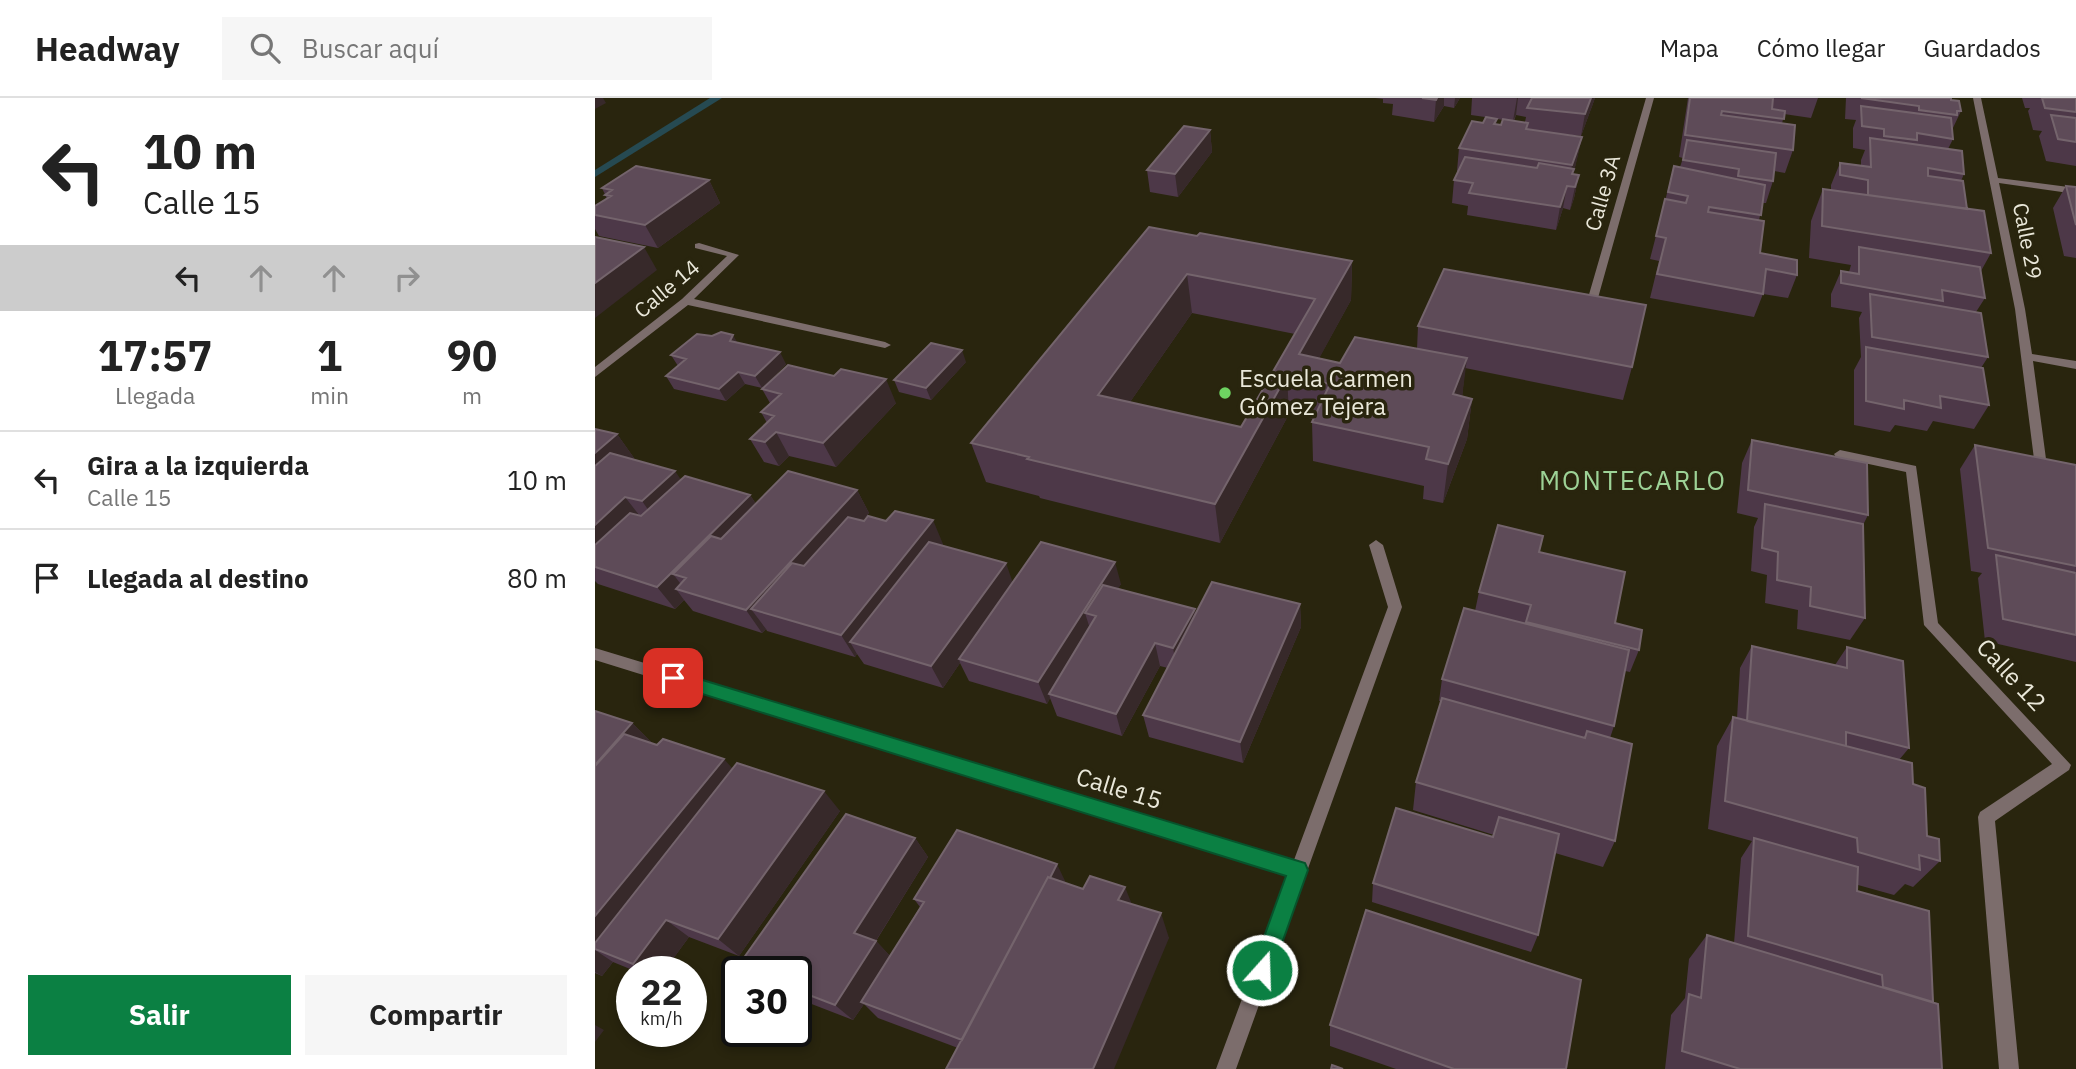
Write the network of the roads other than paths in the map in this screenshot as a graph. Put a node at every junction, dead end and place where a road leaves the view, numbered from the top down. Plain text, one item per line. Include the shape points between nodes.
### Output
1 (1650, 98) edge
2 (1977, 98) edge
3 (1995, 180) junction
4 (2076, 191) edge
5 (699, 246) dead end
6 (1593, 298) edge
7 (686, 300) junction
8 (885, 345) dead end
9 (2028, 357) junction
10 (2076, 365) edge
11 (595, 373) edge
12 (1840, 454) dead end
13 (2040, 459) edge
14 (1376, 545) dead end
15 (595, 654) edge
16 (2069, 767) edge
17 (1298, 870) junction
18 (1226, 1069) edge
19 (2009, 1069) edge

1 - 6 street, Calle 3A
2 - 3 street, Calle 29
3 - 4 street, Calle 29
3 - 9 street, Calle 29
5 - 7 street, Calle 14 via 734,255
7 - 8 street
7 - 11 street, Calle 14
9 - 10 street
9 - 13 street, Calle 29
12 - 16 street, Calle 12 via 1912,469 1931,625
14 - 17 street via 1395,607
15 - 17 street, Calle 15
16 - 19 street, Calle 12 via 1986,817
17 - 18 street

